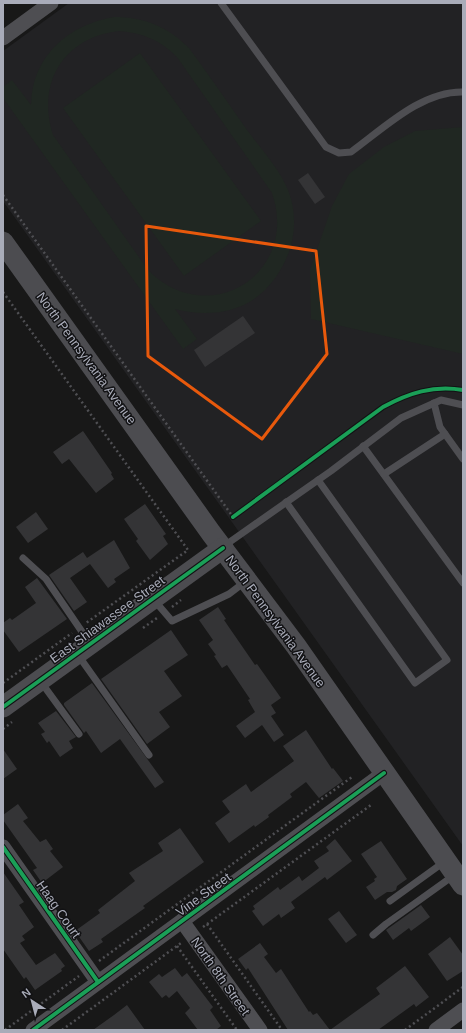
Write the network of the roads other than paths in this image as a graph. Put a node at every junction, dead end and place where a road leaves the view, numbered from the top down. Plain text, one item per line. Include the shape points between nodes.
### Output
1 (51, 3) edge
2 (221, 3) edge
3 (3, 38) edge
4 (463, 92) edge
5 (3, 242) edge
6 (434, 403) junction
7 (463, 405) edge
8 (445, 434) junction
9 (364, 446) junction
10 (463, 459) edge
11 (384, 474) junction
12 (318, 480) junction
13 (286, 502) junction
14 (223, 548) junction
15 (23, 558) dead end
16 (247, 581) junction
17 (463, 583) edge
18 (153, 599) junction
19 (82, 642) junction
20 (40, 680) junction
21 (4, 705) edge
22 (79, 734) dead end
23 (149, 755) dead end
24 (384, 773) junction
25 (3, 846) edge
26 (455, 873) edge
27 (390, 901) dead end
28 (182, 921) junction
29 (373, 935) dead end
30 (98, 982) junction
31 (463, 1010) edge
32 (33, 1030) edge
33 (260, 1030) edge
34 (436, 1030) edge

1 - 3 street
2 - 4 lane via 326,147 339,153 351,152 416,105 435,95
5 - 14 main road, North Pennsylvania Avenue
6 - 7 lane via 441,400
6 - 8 lane via 440,427
6 - 9 lane via 401,418
8 - 10 lane
8 - 11 lane
9 - 11 lane
9 - 12 lane
11 - 17 lane
12 - 13 lane
12 - 13 lane via 447,660 415,683
13 - 14 lane
14 - 16 main road, North Pennsylvania Avenue
14 - 18 main road, East Shiawassee Street
15 - 19 lane via 46,579
16 - 18 lane via 229,594 172,621
16 - 24 main road, North Pennsylvania Avenue via 296,646
18 - 19 main road, East Shiawassee Street
19 - 20 main road, East Shiawassee Street
19 - 23 lane
20 - 21 main road, East Shiawassee Street
20 - 22 lane
24 - 26 main road, North Pennsylvania Avenue
24 - 28 street, Vine Street
25 - 30 street, Haag Court
26 - 27 lane
26 - 29 lane
28 - 30 street, Vine Street
28 - 33 street, North 8th Street
30 - 32 street, Vine Street
31 - 34 street

